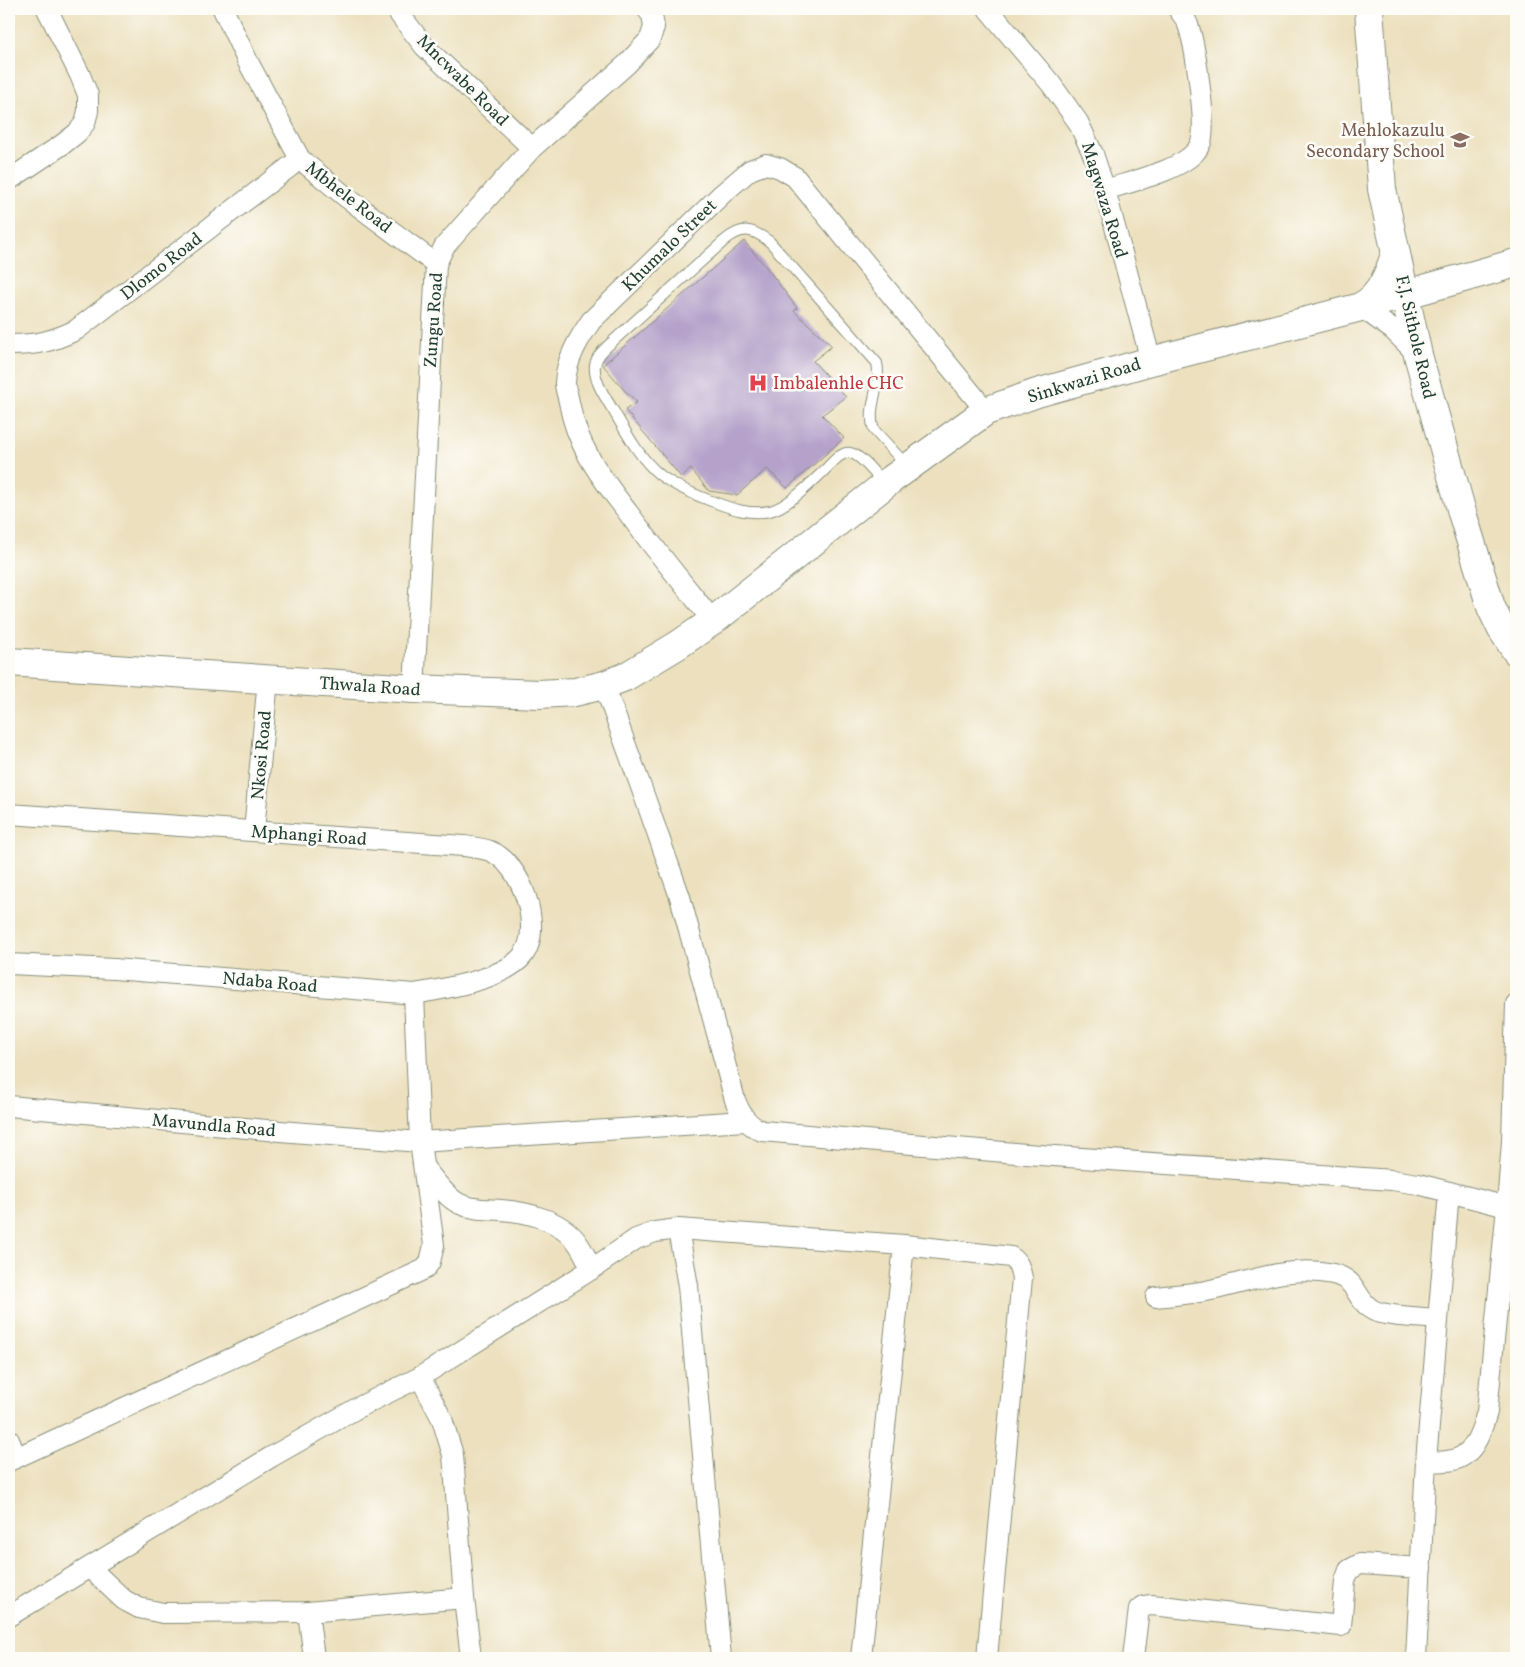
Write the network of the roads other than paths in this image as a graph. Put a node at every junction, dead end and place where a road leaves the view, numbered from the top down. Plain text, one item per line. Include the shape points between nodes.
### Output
1 (47, 9) edge
2 (224, 9) edge
3 (398, 9) edge
4 (647, 9) edge
5 (988, 9) edge
6 (1178, 9) edge
7 (1369, 9) edge
8 (532, 148) junction
9 (300, 159) junction
10 (9, 180) edge
11 (1105, 190) junction
12 (1394, 245) junction
13 (1516, 263) edge
14 (436, 264) junction
15 (1404, 295) junction
16 (1355, 308) junction
17 (9, 345) edge
18 (1418, 355) junction
19 (1150, 360) junction
20 (986, 411) junction
21 (908, 467) junction
22 (885, 484) junction
23 (714, 621) junction
24 (1516, 651) edge
25 (9, 662) edge
26 (268, 679) junction
27 (604, 685) junction
28 (414, 689) junction
29 (9, 814) edge
30 (254, 831) junction
31 (524, 955) joint
32 (9, 964) edge
33 (414, 994) junction
34 (1516, 1004) edge
35 (9, 1106) edge
36 (745, 1120) junction
37 (420, 1142) junction
38 (425, 1169) junction
39 (1449, 1192) junction
40 (1507, 1207) junction
41 (678, 1229) junction
42 (904, 1245) junction
43 (592, 1269) junction
44 (1156, 1297) dead end
45 (1438, 1319) junction
46 (420, 1377) junction
47 (11, 1453) edge
48 (1426, 1461) junction
49 (90, 1568) junction
50 (1420, 1568) junction
51 (464, 1598) junction
52 (308, 1612) junction
53 (9, 1616) edge
54 (314, 1658) edge
55 (471, 1658) edge
56 (721, 1658) edge
57 (861, 1658) edge
58 (987, 1658) edge
59 (1133, 1658) edge
60 (1416, 1658) edge

1 - 10 street via 88,94 88,111 85,123 77,133
2 - 9 street, Mbhele Road via 247,60
3 - 8 street, Mncwabe Road via 425,47
4 - 8 street, Zungu Road via 654,27 650,39 627,64
5 - 11 street, Magwaza Road via 1052,84 1078,122
6 - 11 street via 1188,23 1196,55 1202,141 1195,152 1167,170
7 - 12 street, F.J. Sithole Road via 1382,189
8 - 14 street, Zungu Road via 444,247
9 - 14 street, Mbhele Road
9 - 17 street, Dlomo Road via 76,330 44,343
11 - 19 street, Magwaza Road
12 - 15 street, F.J. Sithole Road
12 - 16 street via 1377,286
13 - 15 street, Sinkwazi Road
14 - 28 street, Zungu Road
15 - 16 street, Sinkwazi Road
15 - 18 street, F.J. Sithole Road
16 - 18 street via 1393,330
16 - 19 street, Sinkwazi Road
18 - 24 street, F.J. Sithole Road via 1491,608
19 - 20 street, Sinkwazi Road
20 - 21 street, Sinkwazi Road
20 - 23 street, Khumalo Street via 795,177 766,164 750,170 591,321 576,342 565,384 578,438 594,468
21 - 22 street, Sinkwazi Road
21 - 22 lane via 872,424 877,363 770,242 753,231 737,231 724,241 613,341 596,362 596,376 601,389 638,451 658,474 690,493 732,509 772,511 800,492 838,457 849,452 859,457
22 - 23 street, Sinkwazi Road
23 - 27 street, Thwala Road via 625,677
25 - 26 street, Thwala Road
26 - 28 street, Thwala Road
26 - 30 street, Nkosi Road
27 - 28 street, Thwala Road via 574,692 540,694
27 - 36 street via 680,897 735,1100
29 - 30 street, Mphangi Road
30 - 31 street, Mphangi Road via 464,846 491,851 506,862 526,896 531,920 530,940
31 - 33 street, Ndaba Road via 493,975
32 - 33 street, Ndaba Road via 114,969
33 - 37 street
34 - 40 street
35 - 37 street, Mavundla Road
36 - 37 street, Mavundla Road
36 - 39 street via 762,1131 1392,1180
37 - 38 street
38 - 43 street via 458,1203 470,1208 504,1210 537,1217 561,1227 577,1241
38 - 47 street via 434,1245 430,1262 424,1269 231,1360
39 - 40 street
39 - 45 street
40 - 48 street via 1487,1412 1480,1435 1474,1446 1462,1456 1449,1461
41 - 42 street
41 - 43 street via 636,1239
41 - 56 street via 688,1286
42 - 57 street
42 - 58 street via 1011,1257 1020,1266 1022,1278
43 - 46 street
44 - 45 street via 1205,1291 1285,1272 1310,1271 1346,1279 1365,1303 1377,1312
45 - 48 street
46 - 49 street via 271,1457
46 - 51 street via 442,1418 453,1455
48 - 50 street
49 - 52 street via 124,1600 139,1608 162,1613
49 - 53 street
50 - 59 street via 1360,1564 1350,1570 1345,1581 1340,1626 1144,1606 1139,1609
50 - 60 street
51 - 52 street
51 - 55 street
52 - 54 street

